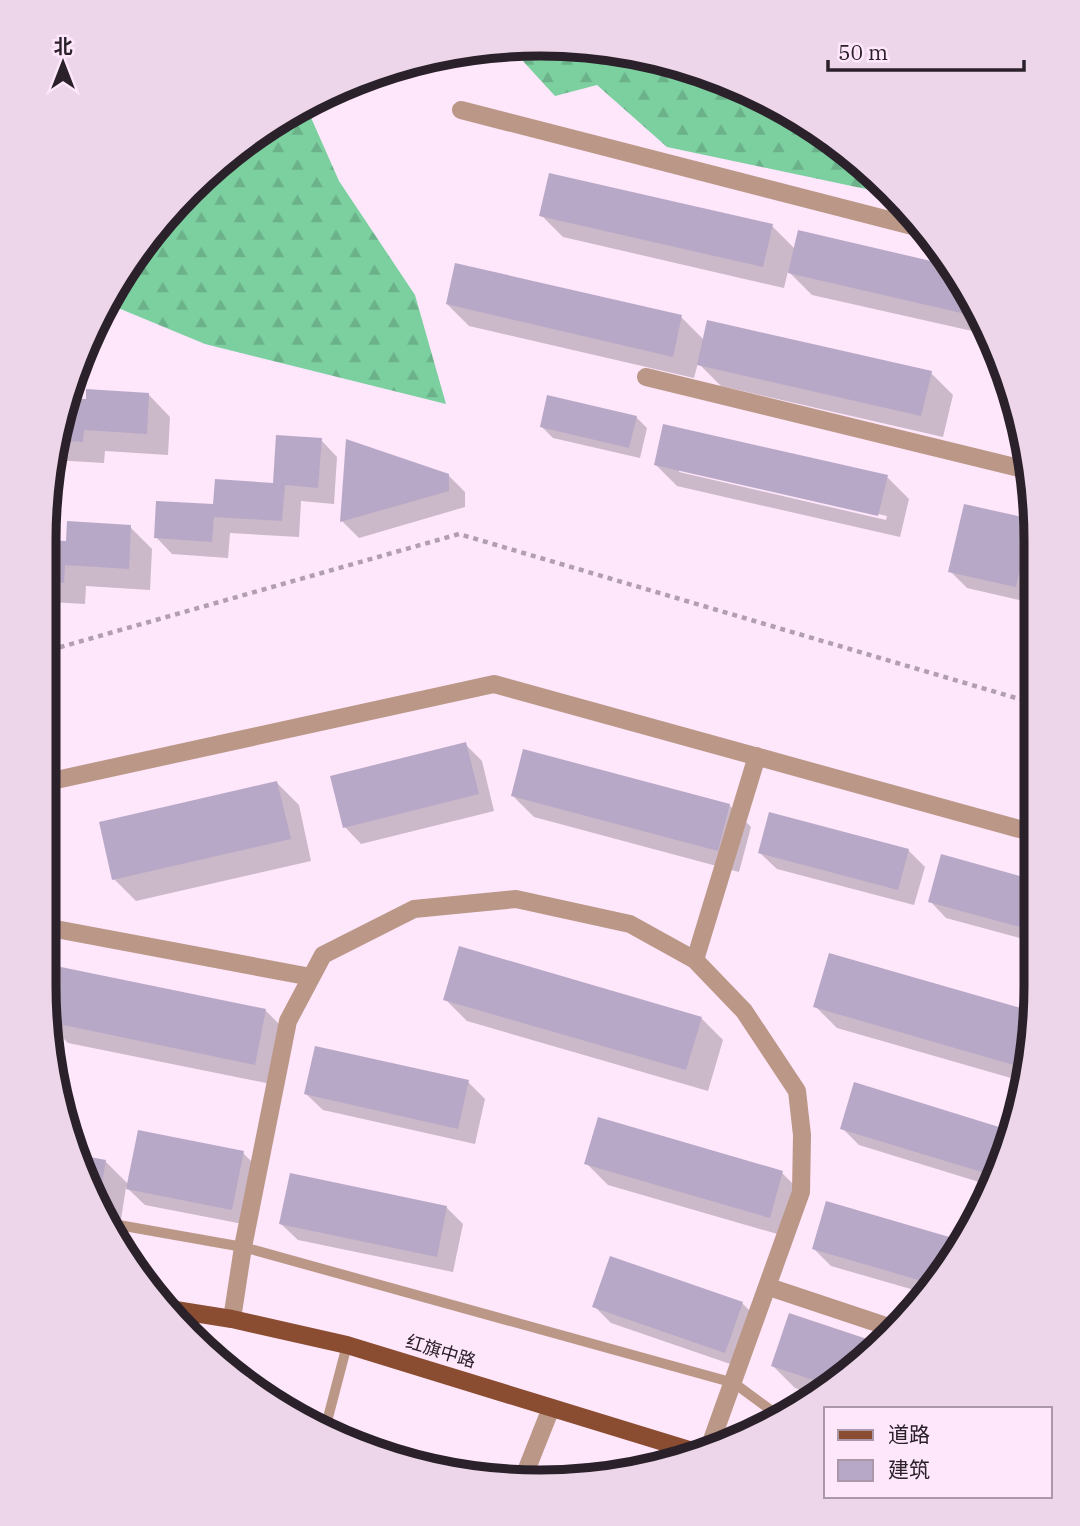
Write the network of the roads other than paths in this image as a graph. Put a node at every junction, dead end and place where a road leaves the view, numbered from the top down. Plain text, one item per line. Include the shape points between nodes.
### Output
1 (461, 110) dead end
2 (907, 225) edge
3 (646, 377) dead end
4 (1019, 468) edge
5 (757, 756) junction
6 (56, 780) edge
7 (1024, 830) edge
8 (56, 929) edge
9 (695, 960) junction
10 (311, 977) junction
11 (119, 1225) edge
12 (243, 1247) junction
13 (769, 1287) junction
14 (182, 1311) edge
15 (232, 1319) junction
16 (884, 1325) edge
17 (347, 1345) junction
18 (734, 1383) junction
19 (551, 1408) junction
20 (771, 1411) edge
21 (327, 1421) edge
22 (713, 1438) edge
23 (683, 1448) edge
24 (527, 1470) edge

1 - 2 street
3 - 4 street
5 - 6 street via 494,684
5 - 7 street
5 - 9 street
8 - 10 street
9 - 10 street via 630,924 516,899 414,909 323,955
9 - 13 street via 744,1011 797,1091 801,1192
10 - 12 street via 288,1021
11 - 12 lane
12 - 15 street
12 - 18 lane
13 - 16 street
13 - 18 street
14 - 15 main road, 红旗中路
15 - 17 main road, 红旗中路
17 - 19 main road, 红旗中路
17 - 21 lane
18 - 20 lane
18 - 22 street
19 - 23 main road, 红旗中路
19 - 24 street

